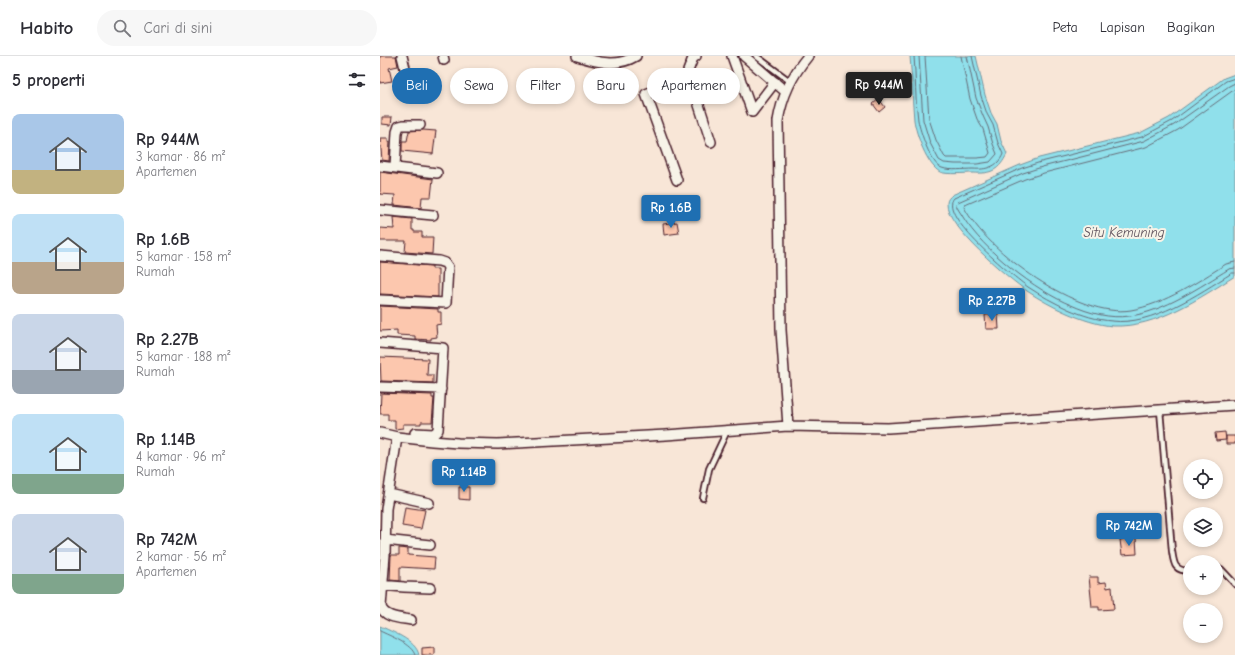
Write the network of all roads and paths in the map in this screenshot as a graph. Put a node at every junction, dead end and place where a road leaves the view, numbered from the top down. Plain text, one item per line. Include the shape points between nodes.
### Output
1 (402, 56) edge
2 (577, 56) edge
3 (696, 56) edge
4 (732, 56) edge
5 (744, 56) edge
6 (756, 56) edge
7 (808, 56) edge
8 (634, 57) edge
9 (595, 58) edge
10 (405, 68) dead end
11 (689, 68) edge
12 (775, 82) junction
13 (791, 82) junction
14 (786, 92) junction
15 (649, 104) edge
16 (698, 104) edge
17 (420, 125) dead end
18 (711, 142) dead end
19 (380, 166) edge
20 (395, 167) junction
21 (438, 172) dead end
22 (676, 180) dead end
23 (380, 210) edge
24 (433, 215) dead end
25 (380, 256) edge
26 (380, 300) edge
27 (380, 343) edge
28 (380, 387) edge
29 (441, 389) junction
30 (1235, 405) edge
31 (1160, 410) junction
32 (788, 426) junction
33 (380, 428) edge
34 (727, 431) junction
35 (380, 433) edge
36 (397, 437) junction
37 (389, 494) junction
38 (703, 498) dead end
39 (429, 503) dead end
40 (385, 540) junction
41 (430, 545) dead end
42 (1223, 570) edge
43 (1183, 571) edge
44 (1235, 584) edge
45 (382, 585) edge
46 (430, 588) dead end
47 (411, 620) dead end

1 - 10 street
2 - 9 street
3 - 11 street via 692,58
4 - 12 street via 752,112
5 - 12 street
6 - 13 lane
7 - 13 street
8 - 9 street via 608,64
12 - 14 street
13 - 14 street
14 - 32 street via 778,121 778,173 780,330
15 - 22 street
16 - 18 street
17 - 20 street via 399,126
19 - 20 street
20 - 21 street
23 - 24 street
25 - 26 street via 439,261 448,267 446,303
27 - 29 street via 443,348
28 - 29 street
29 - 33 street via 437,433 410,433
30 - 31 street
31 - 32 street via 888,428
31 - 43 lane via 1172,551 1177,568
32 - 34 street
34 - 36 street via 498,444
34 - 38 lane via 709,469
35 - 36 street
36 - 37 street
37 - 39 street
37 - 40 street
40 - 41 street
40 - 45 street
42 - 44 lane
45 - 46 street
45 - 47 street via 382,610 388,615

